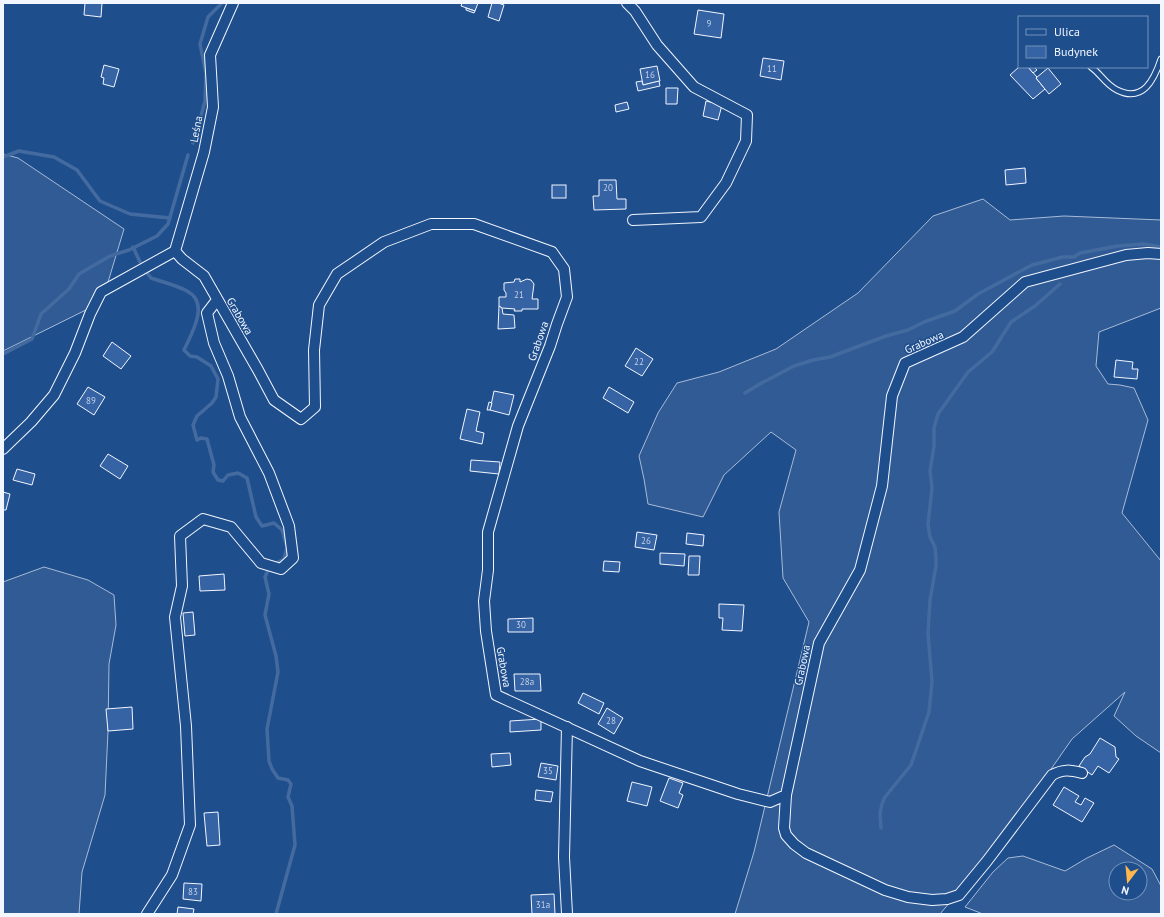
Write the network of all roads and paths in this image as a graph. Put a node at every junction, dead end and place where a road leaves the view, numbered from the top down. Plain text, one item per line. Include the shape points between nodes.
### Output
1 (233, 3) edge
2 (627, 3) edge
3 (1161, 59) edge
4 (1091, 68) edge
5 (633, 220) dead end
6 (1161, 254) edge
7 (179, 255) junction
8 (217, 300) junction
9 (3, 449) edge
10 (567, 727) junction
11 (1082, 773) dead end
12 (786, 795) junction
13 (147, 914) edge
14 (567, 914) edge

1 - 7 street, Leśna via 210,55 213,107
2 - 5 street via 657,45 694,87 747,115 746,141 726,183 701,216
3 - 4 lane via 1150,84 1140,92 1129,94 1116,90
6 - 12 street, Grabowa via 1126,255 1025,282 963,337 905,363 892,396 882,486 860,570 819,643
7 - 8 street, Grabowa via 204,276
7 - 9 street via 100,292 75,353 54,395
8 - 10 street, Grabowa via 274,400 301,419 315,407 314,350 319,305 337,274 384,242 431,224 474,224 552,252 564,269 567,297 518,426 488,532 488,570 484,601 496,695
8 - 13 street via 207,313 214,343 228,376 240,417 269,473 289,526 293,558 281,569 261,563 231,527 203,519 180,536 182,586 175,617 186,726 190,825 172,875
10 - 12 street, Grabowa via 640,761 738,794 770,802
10 - 14 street via 564,857
11 - 12 street via 1069,770 1052,775 959,895 947,899 932,900 885,890 806,854 786,834

